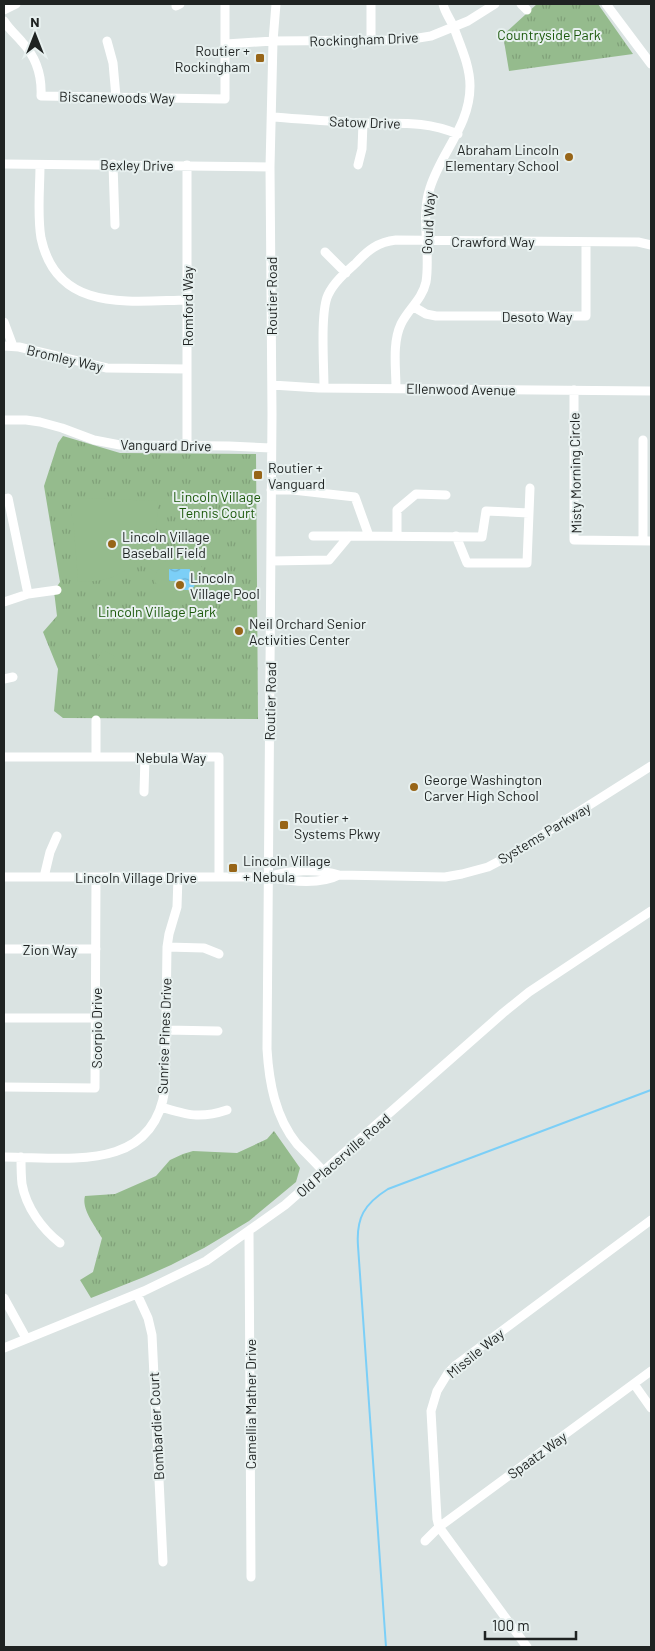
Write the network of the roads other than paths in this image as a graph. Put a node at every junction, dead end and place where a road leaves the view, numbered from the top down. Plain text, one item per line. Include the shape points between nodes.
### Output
1 (16, 4) edge
2 (225, 4) edge
3 (276, 4) edge
4 (371, 4) edge
5 (443, 4) edge
6 (494, 4) edge
7 (606, 4) edge
8 (4, 10) edge
9 (4, 21) edge
10 (454, 27) junction
11 (372, 40) junction
12 (107, 41) dead end
13 (272, 41) junction
14 (226, 44) junction
15 (651, 64) edge
16 (116, 97) junction
17 (272, 118) junction
18 (363, 123) junction
19 (458, 134) junction
20 (4, 164) edge
21 (40, 164) junction
22 (113, 164) junction
23 (358, 165) dead end
24 (188, 166) junction
25 (270, 167) junction
26 (115, 225) dead end
27 (427, 240) junction
28 (586, 242) junction
29 (651, 245) edge
30 (325, 252) dead end
31 (346, 273) junction
32 (187, 300) junction
33 (414, 307) junction
34 (4, 322) edge
35 (8, 346) edge
36 (187, 369) junction
37 (272, 385) junction
38 (324, 388) junction
39 (396, 388) junction
40 (574, 390) junction
41 (651, 391) edge
42 (4, 420) edge
43 (643, 440) dead end
44 (187, 446) junction
45 (271, 448) junction
46 (530, 488) dead end
47 (271, 490) junction
48 (446, 495) dead end
49 (4, 499) edge
50 (529, 513) junction
51 (313, 536) dead end
52 (348, 536) junction
53 (368, 536) junction
54 (397, 536) junction
55 (456, 536) junction
56 (647, 541) edge
57 (271, 560) junction
58 (56, 590) dead end
59 (28, 594) junction
60 (4, 602) edge
61 (96, 720) dead end
62 (4, 757) edge
63 (96, 757) junction
64 (145, 757) junction
65 (651, 766) edge
66 (144, 792) dead end
67 (57, 836) dead end
68 (4, 877) edge
69 (44, 877) junction
70 (96, 877) junction
71 (178, 877) junction
72 (219, 877) junction
73 (268, 877) junction
74 (651, 911) edge
75 (167, 947) junction
76 (4, 949) edge
77 (96, 949) junction
78 (219, 954) dead end
79 (4, 1018) edge
80 (96, 1018) junction
81 (166, 1030) junction
82 (218, 1031) dead end
83 (4, 1087) edge
84 (161, 1107) junction
85 (227, 1110) dead end
86 (4, 1157) edge
87 (21, 1157) junction
88 (324, 1172) junction
89 (651, 1220) edge
90 (249, 1232) junction
91 (60, 1243) dead end
92 (137, 1294) junction
93 (4, 1298) edge
94 (26, 1338) junction
95 (4, 1348) edge
96 (651, 1371) edge
97 (634, 1384) junction
98 (651, 1408) edge
99 (439, 1527) junction
100 (425, 1541) dead end
101 (163, 1562) dead end
102 (251, 1577) dead end
103 (527, 1647) edge

1 - 8 street
2 - 14 street
3 - 13 street, Routier Road
4 - 11 street
5 - 10 street, Gould Way
6 - 10 street, Rockingham Drive
7 - 15 street
9 - 16 street, Biscanewoods Way via 34,60 41,96
10 - 11 street, Rockingham Drive via 432,36
10 - 19 street, Gould Way via 470,85 467,111
11 - 13 street, Rockingham Drive
12 - 16 street
13 - 14 street, Rockingham Drive
13 - 17 street, Routier Road
14 - 16 street, Biscanewoods Way via 225,99
17 - 18 street, Satow Drive
17 - 25 street, Routier Road
18 - 19 street, Satow Drive via 423,124
18 - 23 street
19 - 27 street, Gould Way via 429,191
20 - 21 street, Bexley Drive
21 - 22 street, Bexley Drive
21 - 32 street via 41,238 51,263 64,279 80,291 105,300
22 - 24 street, Bexley Drive
22 - 26 street
24 - 25 street, Bexley Drive
24 - 32 street, Romford Way
25 - 37 street, Routier Road
27 - 28 street, Crawford Way
27 - 31 street, Crawford Way via 382,242 371,248
27 - 33 street, Gould Way via 426,279
28 - 29 street, Crawford Way
28 - 33 street, Desoto Way via 586,316 436,316
30 - 31 street
31 - 38 street, Crawford Way via 332,288 324,307
32 - 36 street, Romford Way
33 - 39 street, Gould Way via 397,335
34 - 35 street
35 - 36 street, Bromley Way via 104,368
36 - 44 street, Romford Way
37 - 38 street, Ellenwood Avenue
37 - 45 street, Routier Road
38 - 39 street, Ellenwood Avenue
39 - 40 street, Ellenwood Avenue
40 - 41 street, Ellenwood Avenue
40 - 56 street, Misty Morning Circle via 574,540
42 - 44 street, Vanguard Drive via 47,424 120,445
43 - 56 street
44 - 45 street, Vanguard Drive
45 - 47 street, Routier Road
46 - 50 street
47 - 53 street via 356,496
47 - 57 street, Routier Road
48 - 54 street via 416,494 403,504 397,510
49 - 59 street via 8,498
50 - 55 street via 486,511 482,537
50 - 55 street via 527,563 467,562
51 - 52 street
52 - 53 street
52 - 57 street via 329,560
53 - 54 street
54 - 55 street
57 - 73 street, Routier Road
58 - 59 street
59 - 60 street
61 - 63 street
62 - 63 street, Nebula Way
63 - 64 street, Nebula Way
64 - 66 street
64 - 72 street, Nebula Way via 219,757
65 - 73 street, Systems Parkway via 488,867 445,877 339,875 329,872 283,872
67 - 69 street
68 - 69 street, Lincoln Village Drive
69 - 70 street, Lincoln Village Drive
70 - 71 street, Lincoln Village Drive
70 - 77 street, Scorpio Drive
71 - 72 street, Lincoln Village Drive
71 - 75 street, Sunrise Pines Drive via 177,907
72 - 73 street, Lincoln Village Drive
73 - 88 street, Routier Road via 267,1049 271,1086 287,1129
74 - 88 street, Old Placerville Road via 529,992
75 - 78 street via 204,948
75 - 81 street, Sunrise Pines Drive
76 - 77 street, Zion Way
77 - 80 street, Scorpio Drive
79 - 80 street
80 - 83 street, Scorpio Drive via 95,1088
81 - 82 street
81 - 84 street, Sunrise Pines Drive via 165,1089
84 - 85 street via 197,1116
84 - 87 street, Sunrise Pines Drive via 144,1134 116,1152 90,1157
86 - 87 street, Sunrise Pines Drive
87 - 91 street via 26,1199 42,1226
88 - 90 street, Old Placerville Road
89 - 99 street, Missile Way via 461,1361 442,1381 433,1401 431,1422
90 - 92 street, Old Placerville Road via 206,1261
90 - 102 street, Camellia Mather Drive
92 - 94 street, Old Placerville Road
92 - 101 street, Bombardier Court via 152,1335
93 - 94 street
94 - 95 street, Old Placerville Road
96 - 97 street, Spaatz Way
97 - 98 street
97 - 99 street, Spaatz Way
99 - 100 street, Spaatz Way
99 - 103 street, Missile Way

